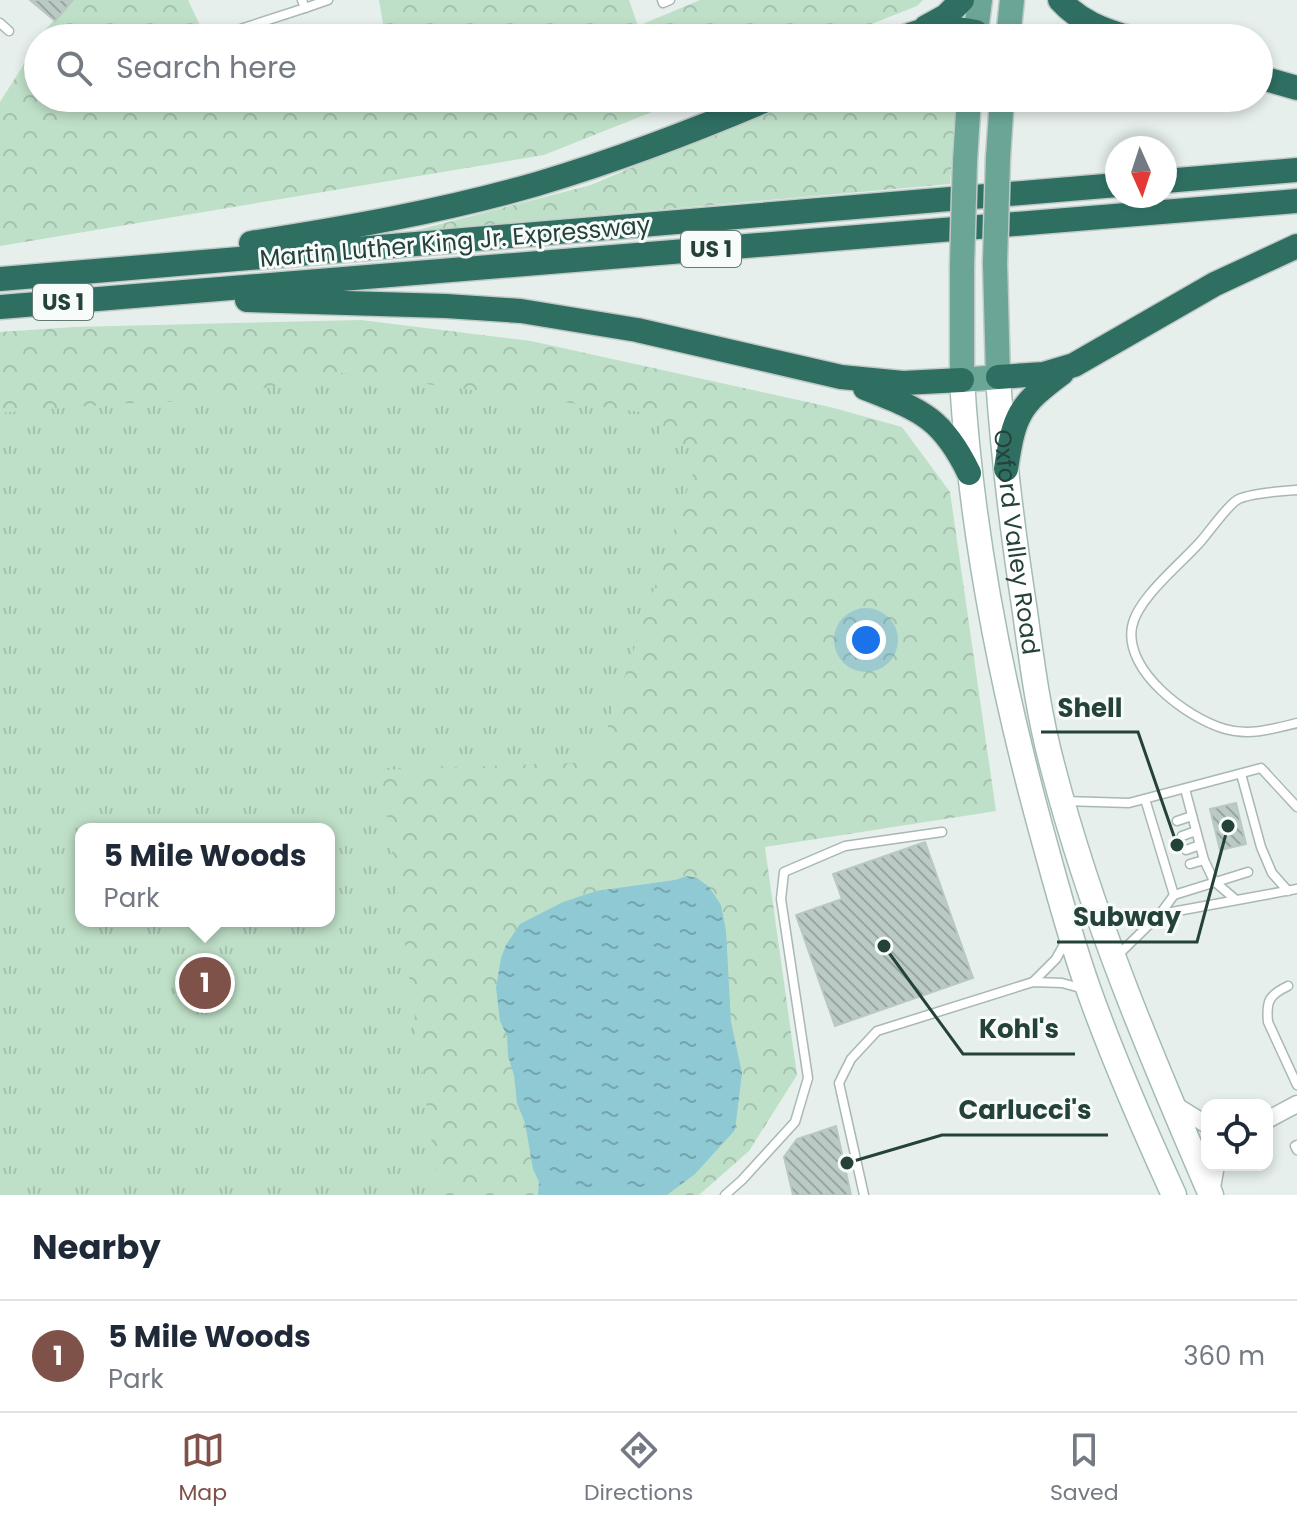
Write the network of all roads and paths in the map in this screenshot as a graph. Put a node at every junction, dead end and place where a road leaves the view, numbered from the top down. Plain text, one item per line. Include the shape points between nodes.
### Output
1 (328, 0) edge
2 (662, 0) edge
3 (670, 0) edge
4 (962, 0) edge
5 (980, 0) edge
6 (1012, 0) edge
7 (1060, 0) edge
8 (304, 4) edge
9 (0, 23) edge
10 (251, 24) edge
11 (931, 24) edge
12 (977, 24) edge
13 (1009, 24) edge
14 (1090, 24) edge
15 (9, 31) dead end
16 (1273, 82) edge
17 (1273, 88) edge
18 (1297, 90) edge
19 (736, 112) edge
20 (968, 112) edge
21 (1001, 112) edge
22 (1297, 170) edge
23 (1177, 180) edge
24 (1105, 186) edge
25 (1297, 201) edge
26 (1297, 246) edge
27 (40, 275) junction
28 (0, 279) edge
29 (125, 297) junction
30 (0, 307) edge
31 (1074, 365) junction
32 (841, 377) junction
33 (998, 377) junction
34 (962, 380) junction
35 (1006, 469) junction
36 (969, 473) junction
37 (1297, 490) edge
38 (1297, 723) edge
39 (1241, 774) junction
40 (1185, 789) junction
41 (1145, 799) junction
42 (1063, 801) junction
43 (1297, 807) edge
44 (1192, 816) junction
45 (1177, 821) dead end
46 (1196, 831) junction
47 (942, 832) dead end
48 (1182, 836) dead end
49 (1200, 845) junction
50 (1186, 850) dead end
51 (1172, 854) dead end
52 (1162, 857) junction
53 (1204, 860) junction
54 (1190, 864) dead end
55 (1248, 872) dead end
56 (1214, 881) junction
57 (1292, 890) edge
58 (1174, 895) junction
59 (1236, 900) junction
60 (1160, 914) junction
61 (1070, 934) junction
62 (1114, 959) junction
63 (1033, 982) junction
64 (1288, 986) dead end
65 (1089, 991) junction
66 (1293, 1068) edge
67 (1297, 1085) edge
68 (1171, 1103) junction
69 (1292, 1106) edge
70 (1273, 1117) edge
71 (1201, 1121) edge
72 (1215, 1171) edge
73 (725, 1195) edge
74 (864, 1195) edge
75 (1174, 1195) edge
76 (1211, 1195) edge

1 - 8 lane
2 - 3 lane
4 - 11 highway
5 - 12 main road
6 - 13 main road
7 - 14 highway
8 - 10 lane
9 - 15 lane
16 - 18 highway
17 - 18 highway
19 - 27 highway via 636,152 484,198 341,229
20 - 34 main road, Oxford Valley Road, bridge
21 - 33 main road, Oxford Valley Road, bridge via 995,263
22 - 23 highway
24 - 27 highway, Martin Luther King Jr. Expressway / US 1
25 - 29 highway, Martin Luther King Jr. Expressway / US 1
26 - 31 highway via 1215,284
27 - 28 highway, Martin Luther King Jr. Expressway / US 1
29 - 30 highway, Martin Luther King Jr. Expressway / US 1
29 - 32 highway via 521,311 637,330
31 - 33 highway via 1044,374
31 - 35 highway via 1023,408
32 - 34 highway via 903,383
32 - 36 highway via 923,413 954,444
33 - 34 main road
33 - 35 main road, Oxford Valley Road
34 - 36 main road, Oxford Valley Road
35 - 42 main road, Oxford Valley Road via 1033,668
36 - 61 main road, Oxford Valley Road via 1002,673
37 - 38 lane via 1238,499 1153,591 1132,627 1134,653 1148,676 1192,713 1225,729 1254,733
39 - 40 lane
39 - 43 lane via 1261,768
39 - 57 lane via 1272,873
40 - 41 lane
40 - 44 lane
41 - 42 lane
41 - 52 lane via 1163,841
42 - 62 main road, Oxford Valley Road
44 - 45 lane
44 - 46 lane
46 - 48 lane
46 - 49 lane
47 - 73 lane via 845,846 784,872 781,899 808,1078 795,1122
49 - 50 lane
49 - 53 lane
51 - 52 lane
52 - 58 lane via 1172,870
53 - 54 lane
53 - 56 lane
55 - 56 lane
56 - 58 lane
56 - 59 lane
57 - 59 lane
58 - 60 lane
59 - 60 lane
60 - 62 lane
61 - 63 lane via 1056,959
61 - 65 main road, Oxford Valley Road
62 - 68 main road, Oxford Valley Road
63 - 65 lane
63 - 74 lane via 877,1031 851,1059 839,1083
64 - 66 lane via 1270,997 1267,1012
65 - 75 main road, Oxford Valley Road
66 - 67 lane
68 - 71 street
68 - 76 main road, Oxford Valley Road
69 - 70 street
72 - 76 street

